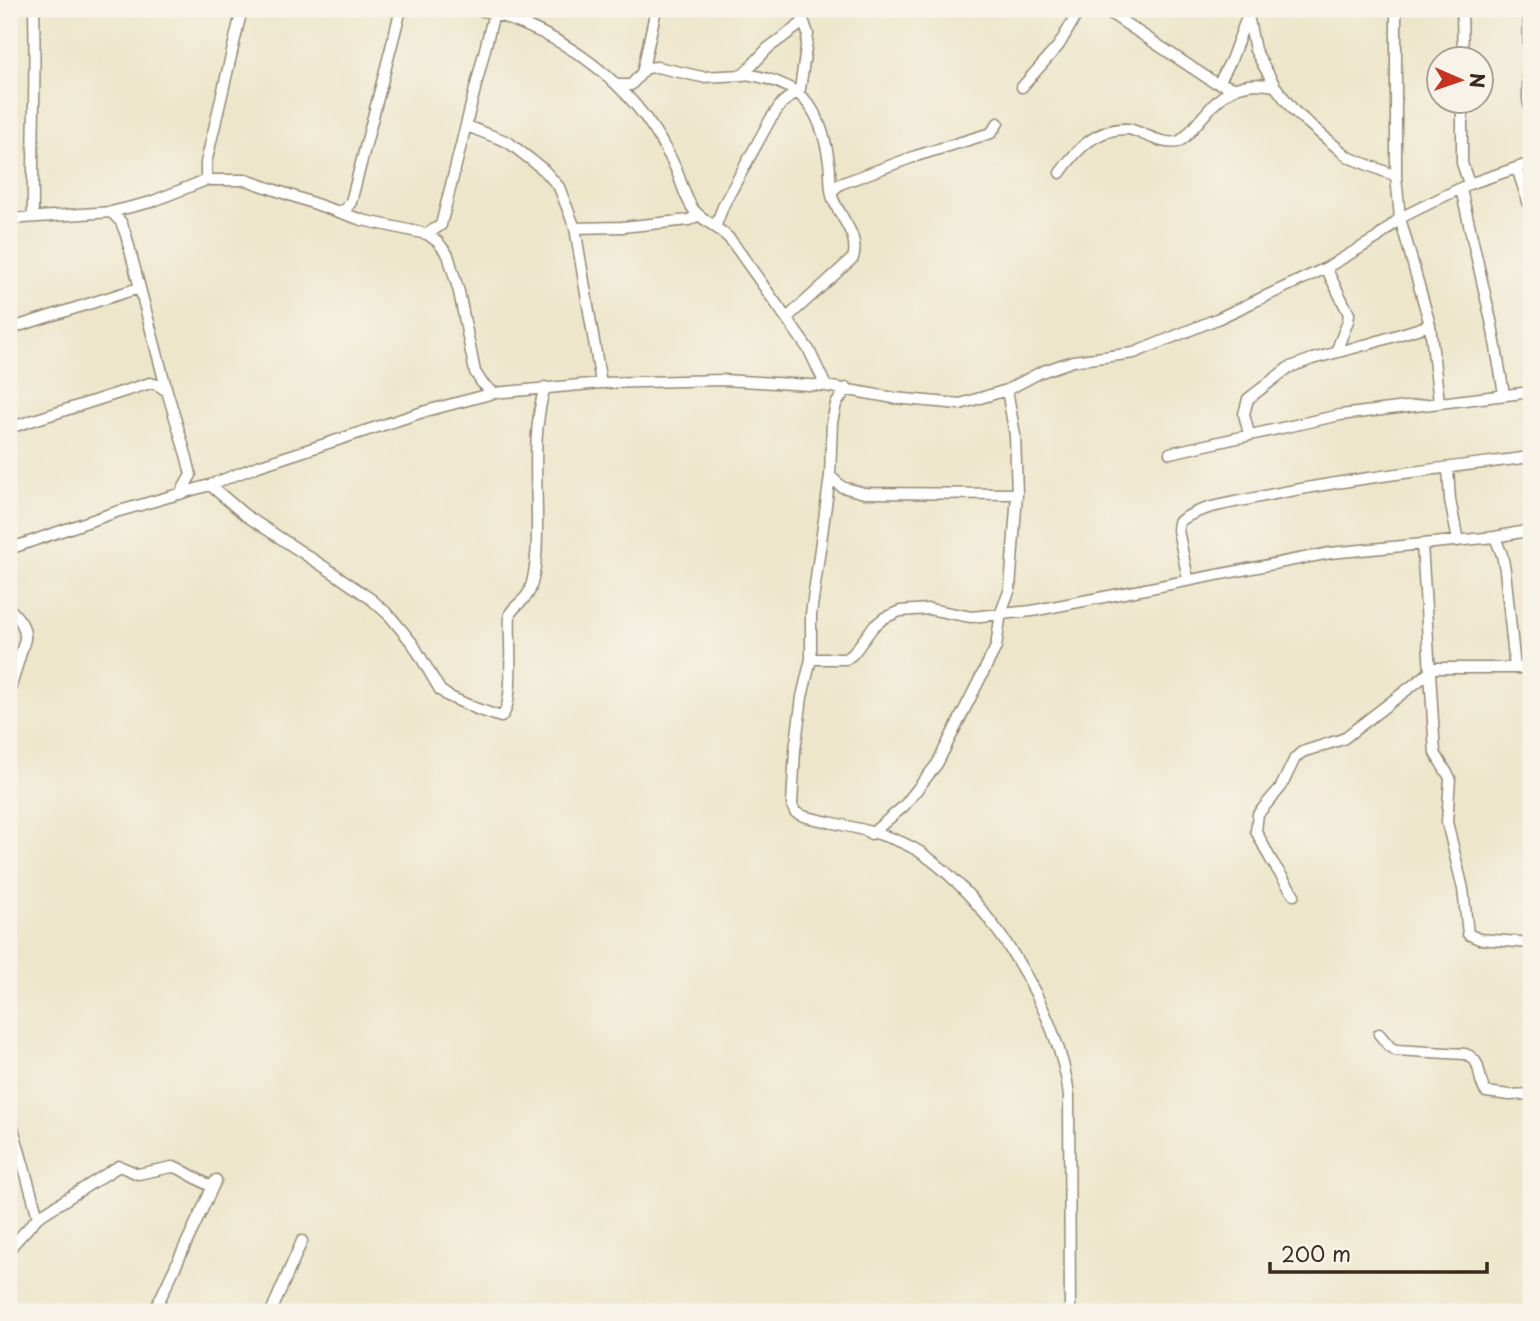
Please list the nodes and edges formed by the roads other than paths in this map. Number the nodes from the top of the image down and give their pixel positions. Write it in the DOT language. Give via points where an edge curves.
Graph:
graph roads {
  1 [pos="34,9"];
  2 [pos="242,9"];
  3 [pos="401,9"];
  4 [pos="475,9"];
  5 [pos="656,9"];
  6 [pos="1080,9"];
  7 [pos="1104,9"];
  8 [pos="1396,9"];
  9 [pos="1462,9"];
  10 [pos="1529,9"];
  11 [pos="1249,12"];
  12 [pos="494,13"];
  13 [pos="802,14"];
  14 [pos="1463,46"];
  15 [pos="643,69"];
  16 [pos="745,74"];
  17 [pos="1219,83"];
  18 [pos="618,85"];
  19 [pos="1022,86"];
  20 [pos="1275,86"];
  21 [pos="1234,88"];
  22 [pos="797,92"];
  23 [pos="1531,114"];
  24 [pos="1462,116"];
  25 [pos="998,122"];
  26 [pos="467,126"];
  27 [pos="1531,163"];
  28 [pos="1517,168"];
  29 [pos="1060,173"];
  30 [pos="1396,176"];
  31 [pos="206,180"];
  32 [pos="1465,186"];
  33 [pos="832,191"];
  34 [pos="127,209"];
  35 [pos="1531,211"];
  36 [pos="111,212"];
  37 [pos="338,212"];
  38 [pos="699,215"];
  39 [pos="33,217"];
  40 [pos="1400,218"];
  41 [pos="9,219"];
  42 [pos="121,222"];
  43 [pos="716,225"];
  44 [pos="575,228"];
  45 [pos="427,234"];
  46 [pos="1326,268"];
  47 [pos="139,288"];
  48 [pos="788,317"];
  49 [pos="1430,325"];
  50 [pos="9,329"];
  51 [pos="1336,352"];
  52 [pos="601,383"];
  53 [pos="826,386"];
  54 [pos="545,387"];
  55 [pos="846,388"];
  56 [pos="1007,390"];
  57 [pos="167,391"];
  58 [pos="1531,392"];
  59 [pos="494,393"];
  60 [pos="1504,394"];
  61 [pos="1439,402"];
  62 [pos="9,428"];
  63 [pos="1249,434"];
  64 [pos="1170,453"];
  65 [pos="1531,457"];
  66 [pos="1448,468"];
  67 [pos="191,475"];
  68 [pos="830,476"];
  69 [pos="207,486"];
  70 [pos="180,494"];
  71 [pos="1017,494"];
  72 [pos="1531,530"];
  73 [pos="1495,537"];
  74 [pos="1458,541"];
  75 [pos="1422,544"];
  76 [pos="9,549"];
  77 [pos="1188,579"];
  78 [pos="9,608"];
  79 [pos="1001,612"];
  80 [pos="811,659"];
  81 [pos="1515,668"];
  82 [pos="1531,668"];
  83 [pos="1430,670"];
  84 [pos="9,693"];
  85 [pos="872,834"];
  86 [pos="1294,895"];
  87 [pos="1531,943"];
  88 [pos="1379,1034"];
  89 [pos="1531,1094"];
  90 [pos="9,1114"];
  91 [pos="38,1217"];
  92 [pos="302,1241"];
  93 [pos="9,1249"];
  94 [pos="154,1312"];
  95 [pos="271,1312"];
  96 [pos="1070,1312"];
  1 -- 39 [label="street"];
  2 -- 31 [label="street" via="206,163"];
  3 -- 37 [label="street" via="351,202"];
  4 -- 12 [label="street"];
  5 -- 15 [label="street"];
  6 -- 19 [label="street" via="1059,45"];
  7 -- 17 [label="street"];
  8 -- 30 [label="street"];
  9 -- 14 [label="street"];
  10 -- 23 [label="street"];
  11 -- 17 [label="street"];
  11 -- 20 [label="street" via="1255,50"];
  12 -- 18 [label="street" via="569,47"];
  12 -- 26 [label="street"];
  13 -- 16 [label="street" via="801,24 768,48"];
  13 -- 22 [label="street" via="808,34"];
  15 -- 16 [label="street" via="657,67 702,77"];
  15 -- 18 [label="street" via="631,85"];
  16 -- 22 [label="street" via="765,77"];
  17 -- 21 [label="street"];
  18 -- 38 [label="street" via="659,138"];
  20 -- 21 [label="street" via="1251,83"];
  20 -- 30 [label="street" via="1294,111 1348,157"];
  21 -- 29 [label="street" via="1182,140 1167,142 1129,129 1101,134 1080,147"];
  22 -- 33 [label="street" via="819,118"];
  22 -- 43 [label="street" via="770,120"];
  24 -- 32 [label="street"];
  25 -- 33 [label="street" via="991,133 916,156"];
  26 -- 44 [label="street" via="508,142 544,170 559,187"];
  26 -- 45 [label="street" via="442,225"];
  27 -- 28 [label="street"];
  28 -- 32 [label="street"];
  28 -- 35 [label="street"];
  30 -- 40 [label="street"];
  31 -- 34 [label="street"];
  31 -- 37 [label="street" via="246,180"];
  32 -- 40 [label="street"];
  32 -- 60 [label="street"];
  33 -- 48 [label="street" via="852,235 854,255"];
  34 -- 36 [label="street"];
  34 -- 42 [label="street"];
  36 -- 39 [label="street"];
  36 -- 42 [label="street"];
  37 -- 45 [label="street"];
  38 -- 43 [label="street"];
  38 -- 44 [label="street" via="689,220"];
  39 -- 41 [label="street"];
  40 -- 46 [label="street" via="1377,238"];
  40 -- 49 [label="street"];
  42 -- 47 [label="street"];
  43 -- 48 [label="street"];
  44 -- 52 [label="street"];
  45 -- 59 [label="street" via="448,255 475,372"];
  46 -- 51 [label="street" via="1349,314"];
  46 -- 56 [label="street" via="1134,353 1073,361"];
  47 -- 50 [label="street"];
  47 -- 57 [label="street"];
  48 -- 53 [label="street"];
  49 -- 51 [label="street"];
  49 -- 61 [label="street"];
  51 -- 63 [label="street" via="1288,369 1254,392 1244,406"];
  52 -- 53 [label="street" via="723,380"];
  52 -- 54 [label="street"];
  53 -- 55 [label="street"];
  54 -- 59 [label="street"];
  54 -- 69 [label="street" via="538,421 536,562 525,601 510,614 507,707 501,717 440,690 413,644 371,599"];
  55 -- 56 [label="street" via="960,404"];
  55 -- 68 [label="street" via="834,411"];
  56 -- 71 [label="street" via="1015,435"];
  57 -- 62 [label="street" via="150,383"];
  57 -- 67 [label="street"];
  58 -- 60 [label="street"];
  59 -- 69 [label="street" via="426,411"];
  60 -- 61 [label="street"];
  61 -- 63 [label="street" via="1340,415"];
  63 -- 64 [label="street"];
  65 -- 66 [label="street"];
  66 -- 74 [label="street"];
  66 -- 77 [label="street" via="1286,491 1185,517 1178,530"];
  67 -- 69 [label="street"];
  67 -- 70 [label="street"];
  68 -- 71 [label="street" via="842,488 863,493"];
  68 -- 80 [label="street" via="811,614"];
  69 -- 70 [label="street"];
  70 -- 76 [label="street"];
  71 -- 79 [label="street" via="1010,589"];
  72 -- 73 [label="street"];
  73 -- 74 [label="street"];
  73 -- 81 [label="street" via="1503,555"];
  74 -- 75 [label="street"];
  75 -- 77 [label="street" via="1330,553"];
  75 -- 83 [label="street"];
  77 -- 79 [label="street" via="1084,602"];
  78 -- 84 [label="street" via="25,631"];
  79 -- 80 [label="street" via="971,617 929,609 900,611 873,627 846,659"];
  79 -- 85 [label="street" via="993,657 937,764 904,806"];
  80 -- 85 [label="street" via="795,750 792,805 803,816"];
  81 -- 82 [label="street"];
  81 -- 83 [label="street"];
  83 -- 86 [label="street" via="1343,739 1302,752 1258,814 1256,831"];
  83 -- 87 [label="street" via="1435,753 1450,778 1447,822 1464,889 1468,934"];
  85 -- 96 [label="street" via="919,851 966,891 992,922 1044,1012 1067,1073 1069,1096"];
  88 -- 89 [label="street" via="1395,1050 1472,1057 1486,1092"];
  90 -- 91 [label="street"];
  91 -- 93 [label="street"];
  91 -- 94 [label="street" via="119,1167 138,1174 178,1168 214,1184"];
  92 -- 95 [label="street"];
}
